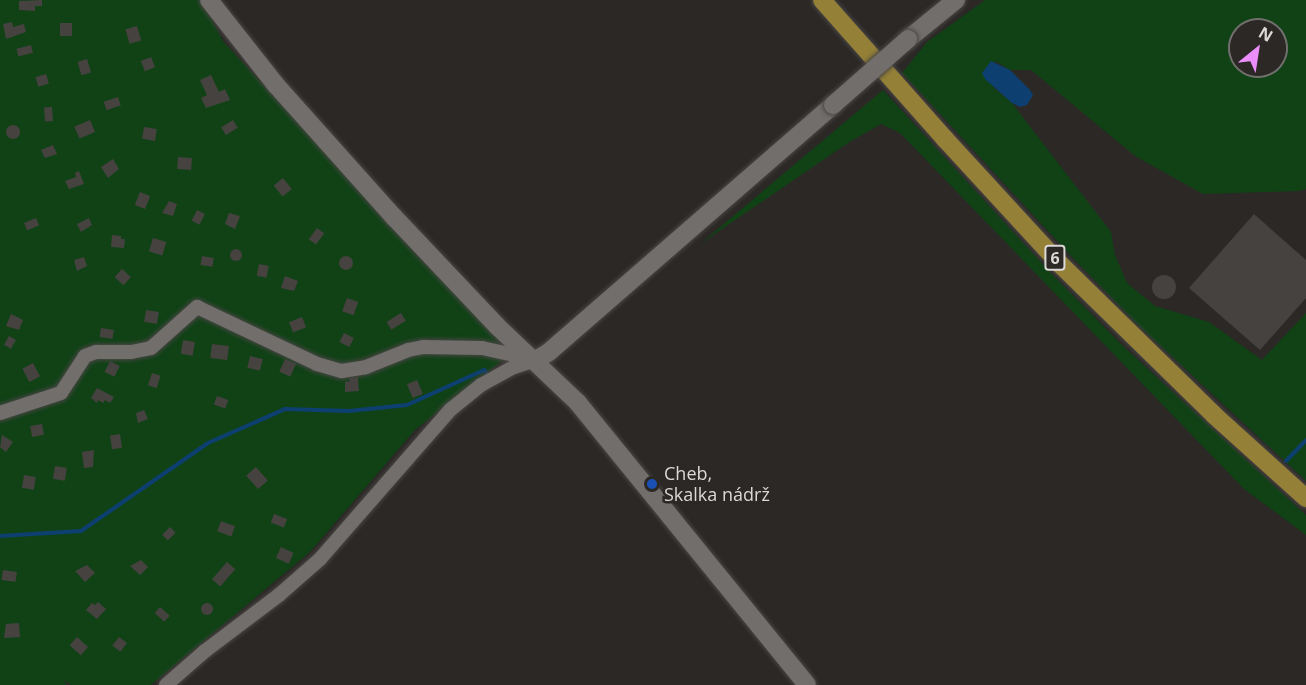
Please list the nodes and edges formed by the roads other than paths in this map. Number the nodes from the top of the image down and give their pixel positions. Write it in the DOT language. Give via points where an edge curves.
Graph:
graph roads {
  1 [pos="209,0"];
  2 [pos="822,0"];
  3 [pos="956,0"];
  4 [pos="536,360"];
  5 [pos="0,413"];
  6 [pos="1306,498"];
  7 [pos="166,685"];
  8 [pos="807,685"];
  1 -- 4 [label="street" via="276,84 394,217 497,326"];
  2 -- 6 [label="main road, 6" via="1061,265 1214,415"];
  3 -- 4 [label="street, bridge"];
  4 -- 5 [label="street" via="482,348 423,347 342,371 317,364 197,307 151,348 85,356 62,393"];
  4 -- 7 [label="street" via="481,385 450,410 320,559"];
  4 -- 8 [label="street" via="578,403"];
}
